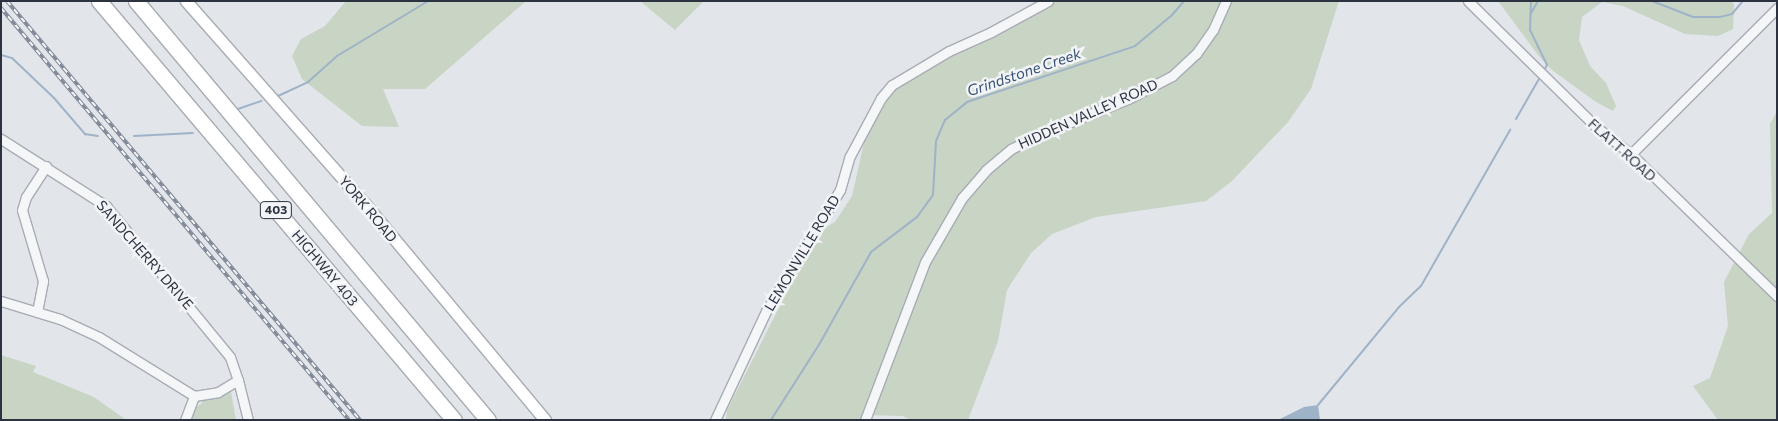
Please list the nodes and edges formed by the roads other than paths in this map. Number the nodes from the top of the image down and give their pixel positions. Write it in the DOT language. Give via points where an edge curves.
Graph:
graph roads {
  1 [pos="98,1"];
  2 [pos="136,1"];
  3 [pos="186,1"];
  4 [pos="1048,1"];
  5 [pos="1226,1"];
  6 [pos="1468,1"];
  7 [pos="1777,8"];
  8 [pos="1,138"];
  9 [pos="1631,154"];
  10 [pos="46,166"];
  11 [pos="1777,296"];
  12 [pos="1,301"];
  13 [pos="37,312"];
  14 [pos="238,380"];
  15 [pos="194,396"];
  16 [pos="245,418"];
  17 [pos="185,420"];
  18 [pos="454,420"];
  19 [pos="488,420"];
  20 [pos="545,420"];
  21 [pos="716,420"];
  22 [pos="865,420"];
  1 -- 18 [label="highway, HIGHWAY 403 / 403"];
  2 -- 19 [label="highway, HIGHWAY 403 / 403"];
  3 -- 20 [label="street, YORK ROAD" via="366,206"];
  4 -- 21 [label="street, LEMONVILLE ROAD" via="949,50 892,85 881,98 850,156 840,190 766,311"];
  5 -- 22 [label="street, HIDDEN VALLEY ROAD" via="1213,30 1196,54 1172,76 1041,134 1011,150 986,170 962,198 925,262"];
  6 -- 9 [label="street, FLATT ROAD" via="1595,126"];
  7 -- 9 [label="street"];
  8 -- 10 [label="street, SANDCHERRY DRIVE"];
  9 -- 11 [label="street, FLATT ROAD"];
  10 -- 13 [label="street" via="26,197 22,210 43,281"];
  10 -- 14 [label="street, SANDCHERRY DRIVE" via="106,206 216,338 230,357"];
  12 -- 13 [label="street"];
  13 -- 15 [label="street" via="99,337"];
  14 -- 15 [label="street" via="218,392"];
  14 -- 16 [label="street, SANDCHERRY DRIVE"];
  15 -- 17 [label="street"];
}
